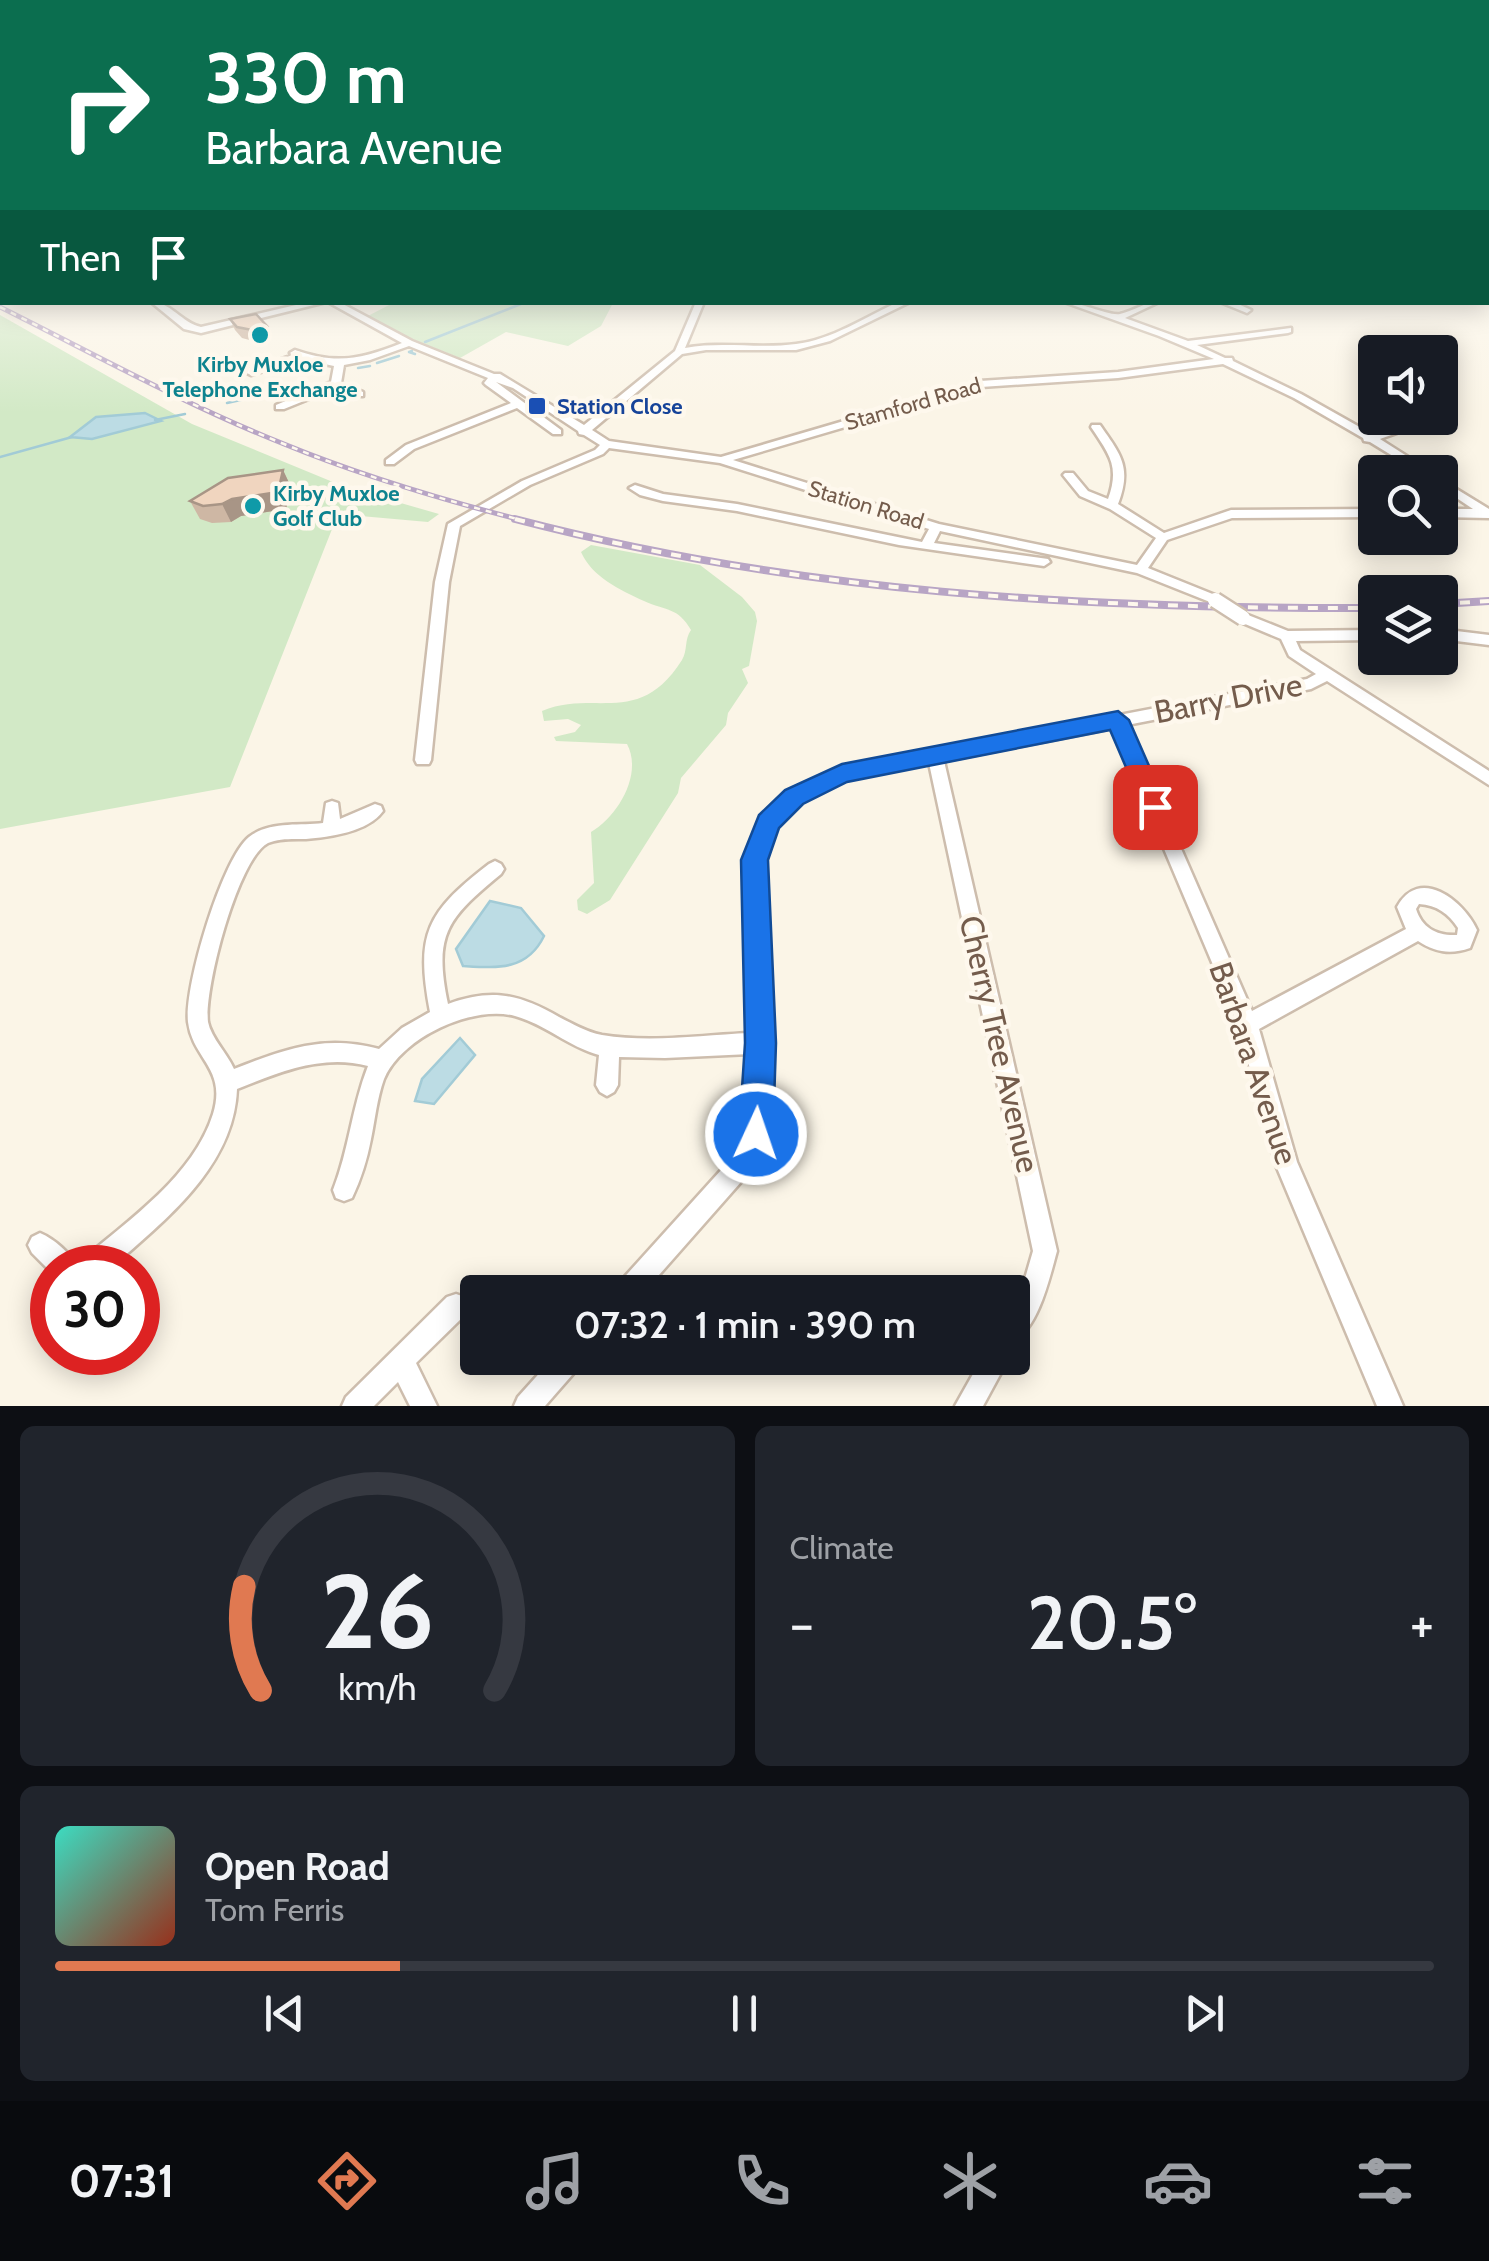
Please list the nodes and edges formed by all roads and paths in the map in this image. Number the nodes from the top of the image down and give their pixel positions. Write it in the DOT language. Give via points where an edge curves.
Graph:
graph roads {
  1 [pos="159,305"];
  2 [pos="309,305"];
  3 [pos="338,305"];
  4 [pos="699,305"];
  5 [pos="900,305"];
  6 [pos="1078,305"];
  7 [pos="1148,305"];
  8 [pos="1233,305"];
  9 [pos="1247,310"];
  10 [pos="1119,317"];
  11 [pos="1288,330"];
  12 [pos="408,343"];
  13 [pos="1188,344"];
  14 [pos="679,352"];
  15 [pos="1229,360"];
  16 [pos="339,364"];
  17 [pos="238,366"];
  18 [pos="496,376"];
  19 [pos="336,384"];
  20 [pos="359,394"];
  21 [pos="518,404"];
  22 [pos="280,407"];
  23 [pos="1096,427"];
  24 [pos="557,432"];
  25 [pos="583,432"];
  26 [pos="1381,435"];
  27 [pos="1368,439"];
  28 [pos="606,444"];
  29 [pos="1396,455"];
  30 [pos="721,460"];
  31 [pos="390,462"];
  32 [pos="1069,475"];
  33 [pos="634,488"];
  34 [pos="1458,494"];
  35 [pos="1112,505"];
  36 [pos="1358,513"];
  37 [pos="1458,513"];
  38 [pos="1487,513"];
  39 [pos="936,527"];
  40 [pos="1163,537"];
  41 [pos="926,546"];
  42 [pos="1044,562"];
  43 [pos="1140,570"];
  44 [pos="1288,636"];
  45 [pos="1358,636"];
  46 [pos="1458,636"];
  47 [pos="1489,640"];
  48 [pos="1326,675"];
  49 [pos="1118,720"];
  50 [pos="935,755"];
  51 [pos="423,760"];
  52 [pos="1489,778"];
  53 [pos="332,808"];
  54 [pos="375,811"];
  55 [pos="332,828"];
  56 [pos="495,869"];
  57 [pos="1419,931"];
  58 [pos="441,1017"];
  59 [pos="1248,1024"];
  60 [pos="760,1043"];
  61 [pos="610,1046"];
  62 [pos="383,1060"];
  63 [pos="227,1082"];
  64 [pos="607,1085"];
  65 [pos="344,1190"];
  66 [pos="118,1245"];
  67 [pos="643,1275"];
  68 [pos="1030,1299"];
  69 [pos="456,1306"];
  70 [pos="401,1361"];
  71 [pos="555,1375"];
  72 [pos="986,1375"];
  73 [pos="356,1406"];
  74 [pos="424,1406"];
  75 [pos="527,1406"];
  76 [pos="968,1406"];
  77 [pos="1390,1406"];
  1 -- 2 [label="street" via="201,330"];
  3 -- 12 [label="street, Station Road"];
  4 -- 14 [label="street"];
  5 -- 14 [label="street" via="796,347"];
  6 -- 10 [label="street"];
  7 -- 10 [label="street"];
  8 -- 9 [label="street"];
  10 -- 13 [label="street"];
  11 -- 13 [label="street"];
  12 -- 16 [label="street"];
  12 -- 18 [label="street, Station Road"];
  13 -- 15 [label="street"];
  14 -- 25 [label="street"];
  15 -- 27 [label="street"];
  15 -- 30 [label="street, Stamford Road" via="980,384"];
  16 -- 17 [label="street" via="298,355 250,372"];
  16 -- 19 [label="street"];
  18 -- 21 [label="street" via="489,383"];
  18 -- 25 [label="street, Station Road"];
  19 -- 20 [label="street"];
  19 -- 22 [label="street"];
  21 -- 24 [label="street"];
  21 -- 31 [label="street" via="410,447"];
  23 -- 35 [label="street" via="1124,477"];
  25 -- 28 [label="street, Station Road"];
  26 -- 27 [label="street"];
  27 -- 29 [label="street"];
  28 -- 30 [label="street, Station Road"];
  28 -- 51 [label="street" via="454,524"];
  30 -- 39 [label="street, Station Road"];
  32 -- 35 [label="street" via="1078,492"];
  33 -- 41 [label="street" via="658,501 710,503"];
  34 -- 38 [label="street"];
  35 -- 40 [label="street"];
  36 -- 40 [label="street" via="1231,514"];
  37 -- 38 [label="street"];
  39 -- 41 [label="street"];
  39 -- 43 [label="street, Station Road"];
  40 -- 43 [label="street"];
  41 -- 42 [label="street"];
  43 -- 44 [label="street, Station Road, bridge"];
  44 -- 45 [label="street"];
  44 -- 48 [label="street" via="1294,653"];
  46 -- 47 [label="street"];
  48 -- 49 [label="street, Barry Drive" via="1311,684"];
  48 -- 52 [label="street"];
  49 -- 50 [label="street, Barry Drive"];
  49 -- 59 [label="street, Barbara Avenue"];
  50 -- 60 [label="street, Barry Drive" via="842,774 794,797 768,822 754,860"];
  50 -- 68 [label="street, Cherry Tree Avenue" via="1045,1251"];
  53 -- 55 [label="street"];
  54 -- 55 [label="street"];
  55 -- 63 [label="street" via="262,836 234,880 198,1003 201,1034"];
  56 -- 58 [label="street" via="456,898 430,950"];
  57 -- 59 [label="street"];
  58 -- 61 [label="street" via="492,1002 518,1006 577,1040"];
  58 -- 62 [label="street"];
  59 -- 77 [label="street, Barbara Avenue" via="1286,1163"];
  60 -- 61 [label="street"];
  60 -- 67 [label="street, Barry Drive" via="756,1134 740,1166"];
  61 -- 64 [label="street"];
  62 -- 63 [label="street" via="324,1050"];
  62 -- 65 [label="street" via="356,1170"];
  63 -- 66 [label="street" via="218,1126 198,1168"];
  69 -- 70 [label="street"];
  70 -- 73 [label="street"];
  70 -- 74 [label="street"];
  71 -- 75 [label="street"];
  72 -- 76 [label="street"];
}
